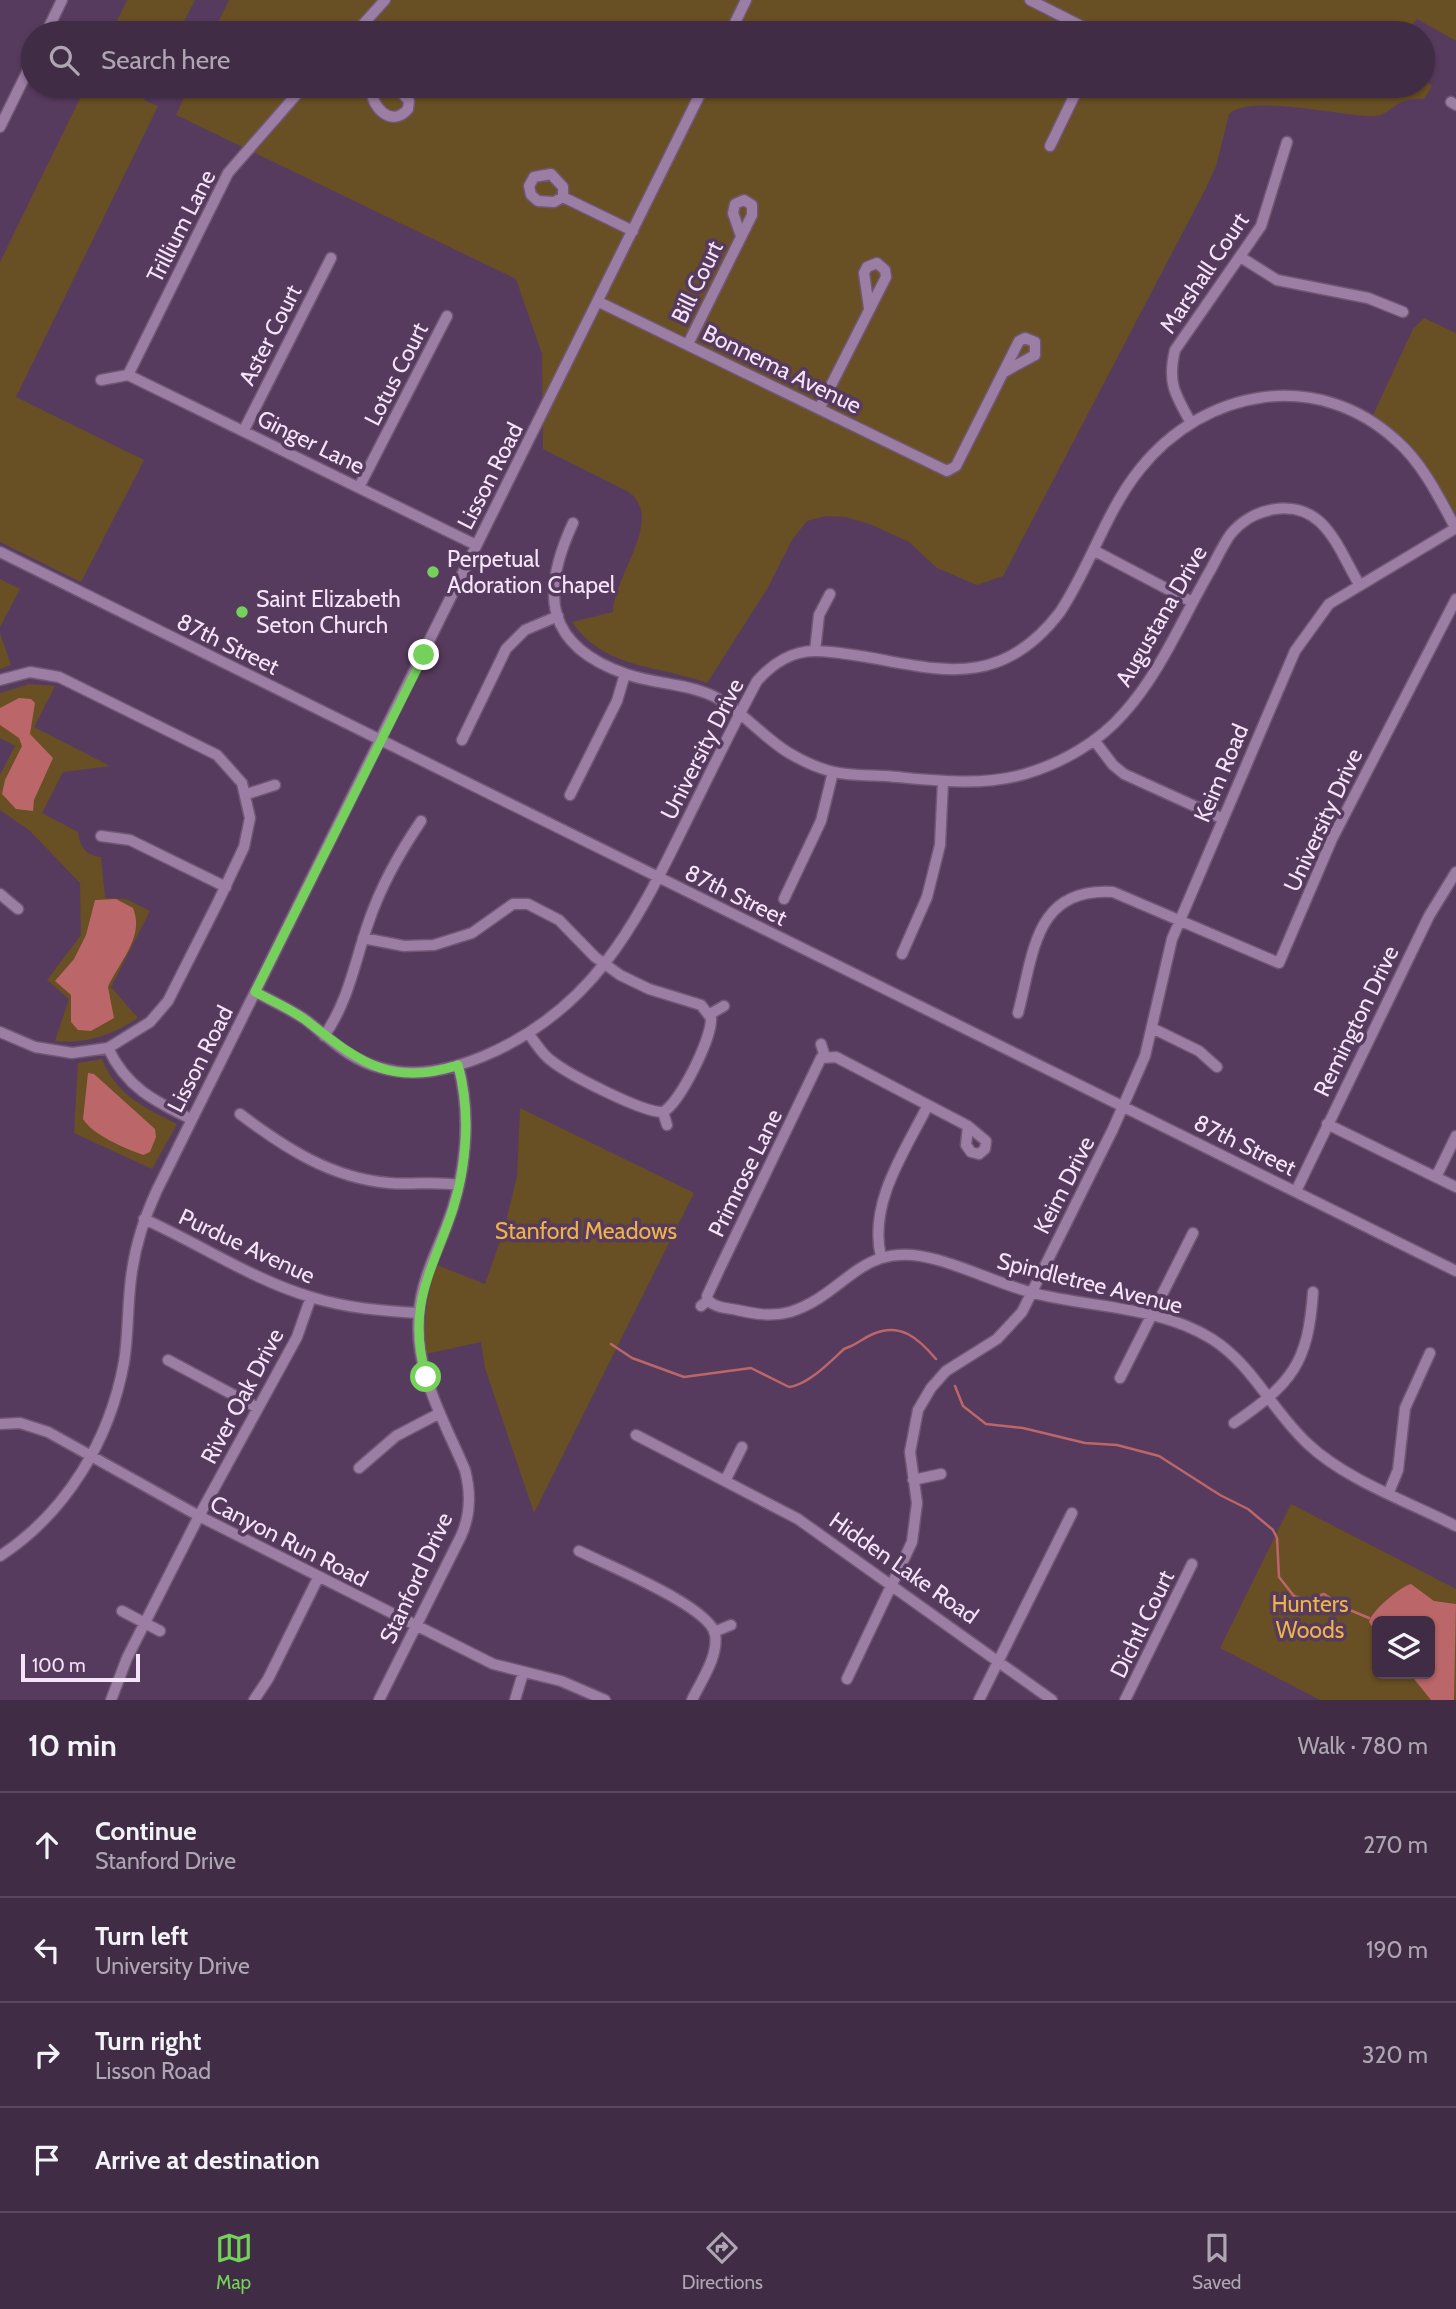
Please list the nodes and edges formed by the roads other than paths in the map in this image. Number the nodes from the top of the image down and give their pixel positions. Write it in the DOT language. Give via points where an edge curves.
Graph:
graph roads {
  1 [pos="62,0"];
  2 [pos="385,0"];
  3 [pos="746,0"];
  4 [pos="1030,0"];
  5 [pos="52,21"];
  6 [pos="366,21"];
  7 [pos="736,21"];
  8 [pos="1071,21"];
  9 [pos="21,84"];
  10 [pos="294,98"];
  11 [pos="374,98"];
  12 [pos="406,98"];
  13 [pos="698,98"];
  14 [pos="1073,98"];
  15 [pos="0,127"];
  16 [pos="1287,142"];
  17 [pos="1050,146"];
  18 [pos="563,197"];
  19 [pos="633,231"];
  20 [pos="741,236"];
  21 [pos="331,258"];
  22 [pos="1241,258"];
  23 [pos="599,302"];
  24 [pos="869,308"];
  25 [pos="1403,312"];
  26 [pos="447,316"];
  27 [pos="688,344"];
  28 [pos="1004,372"];
  29 [pos="128,375"];
  30 [pos="101,380"];
  31 [pos="819,409"];
  32 [pos="1191,422"];
  33 [pos="244,430"];
  34 [pos="359,487"];
  35 [pos="573,523"];
  36 [pos="1456,528"];
  37 [pos="476,545"];
  38 [pos="1095,551"];
  39 [pos="0,552"];
  40 [pos="1359,584"];
  41 [pos="830,594"];
  42 [pos="1456,599"];
  43 [pos="1192,602"];
  44 [pos="558,616"];
  45 [pos="815,651"];
  46 [pos="625,674"];
  47 [pos="0,680"];
  48 [pos="741,712"];
  49 [pos="462,740"];
  50 [pos="1094,740"];
  51 [pos="380,742"];
  52 [pos="833,772"];
  53 [pos="943,781"];
  54 [pos="275,785"];
  55 [pos="247,794"];
  56 [pos="570,795"];
  57 [pos="1223,819"];
  58 [pos="421,821"];
  59 [pos="101,836"];
  60 [pos="1456,872"];
  61 [pos="659,879"];
  62 [pos="226,887"];
  63 [pos="0,894"];
  64 [pos="785,899"];
  65 [pos="18,909"];
  66 [pos="1180,919"];
  67 [pos="363,938"];
  68 [pos="902,954"];
  69 [pos="606,965"];
  70 [pos="255,992"];
  71 [pos="724,1006"];
  72 [pos="1018,1013"];
  73 [pos="710,1014"];
  74 [pos="1152,1028"];
  75 [pos="0,1032"];
  76 [pos="528,1033"];
  77 [pos="324,1036"];
  78 [pos="821,1044"];
  79 [pos="108,1048"];
  80 [pos="825,1056"];
  81 [pos="458,1065"];
  82 [pos="1217,1067"];
  83 [pos="928,1105"];
  84 [pos="1124,1107"];
  85 [pos="663,1112"];
  86 [pos="240,1114"];
  87 [pos="191,1119"];
  88 [pos="1327,1124"];
  89 [pos="667,1125"];
  90 [pos="968,1126"];
  91 [pos="1456,1136"];
  92 [pos="1436,1177"];
  93 [pos="459,1185"];
  94 [pos="1456,1187"];
  95 [pos="1296,1191"];
  96 [pos="144,1219"];
  97 [pos="1193,1233"];
  98 [pos="881,1257"];
  99 [pos="1456,1271"];
  100 [pos="1313,1292"];
  101 [pos="1031,1293"];
  102 [pos="311,1297"];
  103 [pos="705,1303"];
  104 [pos="419,1313"];
  105 [pos="1152,1315"];
  106 [pos="1430,1353"];
  107 [pos="168,1360"];
  108 [pos="1120,1378"];
  109 [pos="1270,1398"];
  110 [pos="258,1408"];
  111 [pos="440,1413"];
  112 [pos="1234,1423"];
  113 [pos="0,1424"];
  114 [pos="636,1435"];
  115 [pos="742,1447"];
  116 [pos="91,1456"];
  117 [pos="359,1468"];
  118 [pos="941,1474"];
  119 [pos="726,1479"];
  120 [pos="913,1480"];
  121 [pos="1389,1492"];
  122 [pos="1072,1513"];
  123 [pos="198,1516"];
  124 [pos="1456,1526"];
  125 [pos="579,1551"];
  126 [pos="0,1556"];
  127 [pos="1192,1564"];
  128 [pos="318,1578"];
  129 [pos="893,1584"];
  130 [pos="121,1611"];
  131 [pos="145,1623"];
  132 [pos="731,1625"];
  133 [pos="415,1627"];
  134 [pos="160,1631"];
  135 [pos="714,1632"];
  136 [pos="999,1660"];
  137 [pos="523,1673"];
  138 [pos="846,1679"];
  139 [pos="111,1700"];
  140 [pos="254,1700"];
  141 [pos="379,1700"];
  142 [pos="515,1700"];
  143 [pos="605,1700"];
  144 [pos="692,1700"];
  145 [pos="979,1700"];
  146 [pos="1052,1700"];
  147 [pos="1125,1700"];
  1 -- 5 [label="street"];
  2 -- 6 [label="street"];
  3 -- 7 [label="street"];
  4 -- 8 [label="street"];
  9 -- 15 [label="street"];
  10 -- 29 [label="street, Trillium Lane" via="228,173"];
  11 -- 12 [label="street" via="376,107 396,118 408,109"];
  13 -- 19 [label="street, Lisson Road"];
  14 -- 17 [label="street"];
  16 -- 22 [label="street, Marshall Court" via="1271,202"];
  18 -- 19 [label="street"];
  19 -- 23 [label="street, Lisson Road"];
  20 -- 27 [label="street, Bill Court"];
  21 -- 33 [label="street, Aster Court"];
  22 -- 25 [label="street" via="1277,280 1368,298"];
  22 -- 32 [label="street, Marshall Court" via="1175,350 1170,372 1173,388"];
  23 -- 27 [label="street, Bonnema Avenue"];
  23 -- 37 [label="street, Lisson Road"];
  24 -- 31 [label="street"];
  26 -- 34 [label="street, Lotus Court"];
  27 -- 31 [label="street, Bonnema Avenue"];
  28 -- 31 [label="street, Bonnema Avenue" via="956,466 947,471"];
  29 -- 30 [label="street"];
  29 -- 33 [label="street, Ginger Lane"];
  32 -- 36 [label="street, University Drive" via="1235,402 1262,396 1313,398 1349,409 1399,442"];
  32 -- 38 [label="street, University Drive" via="1139,471"];
  33 -- 34 [label="street, Ginger Lane"];
  34 -- 37 [label="street, Ginger Lane"];
  35 -- 44 [label="street" via="554,572"];
  36 -- 40 [label="street, Keim Road"];
  37 -- 51 [label="street, Lisson Road"];
  38 -- 43 [label="street"];
  38 -- 45 [label="street, University Drive" via="1050,625 1016,651 983,666 930,670"];
  39 -- 51 [label="street, 87th Street"];
  40 -- 43 [label="street, Augustana Drive" via="1319,522 1300,511 1269,510 1252,516 1231,534"];
  40 -- 57 [label="street, Keim Road" via="1329,604 1295,651"];
  41 -- 45 [label="street" via="819,615"];
  42 -- 66 [label="street, University Drive" via="1332,839 1279,962"];
  43 -- 50 [label="street, Augustana Drive" via="1141,692"];
  44 -- 46 [label="street, Augustana Drive" via="585,656"];
  44 -- 49 [label="street" via="525,630 506,649"];
  45 -- 48 [label="street, University Drive" via="789,656 769,668"];
  46 -- 48 [label="street, Augustana Drive" via="696,688"];
  46 -- 56 [label="street" via="617,701"];
  47 -- 55 [label="street" via="30,673 71,681 218,755"];
  48 -- 52 [label="street, Augustana Drive" via="786,751"];
  48 -- 61 [label="street, University Drive"];
  50 -- 53 [label="street, Augustana Drive" via="1027,773 980,781"];
  50 -- 57 [label="street" via="1124,774"];
  51 -- 61 [label="street, 87th Street"];
  51 -- 70 [label="street, Lisson Road"];
  52 -- 53 [label="street, Augustana Drive"];
  52 -- 64 [label="street" via="821,821"];
  53 -- 68 [label="street" via="940,845 927,897"];
  54 -- 55 [label="street"];
  55 -- 62 [label="street" via="248,834"];
  57 -- 66 [label="street, Keim Road"];
  58 -- 67 [label="street" via="389,874"];
  59 -- 62 [label="street" via="130,839"];
  60 -- 88 [label="street, Remington Drive" via="1429,916"];
  61 -- 69 [label="street, University Drive"];
  61 -- 84 [label="street, 87th Street"];
  62 -- 79 [label="street" via="162,1009 137,1032"];
  63 -- 65 [label="street"];
  66 -- 72 [label="street" via="1113,892 1070,896 1055,907 1044,925"];
  66 -- 74 [label="street, Keim Road" via="1166,958"];
  67 -- 69 [label="street" via="404,946 452,941 482,928 513,904 523,903 550,914"];
  67 -- 77 [label="street" via="346,996"];
  69 -- 73 [label="street" via="649,989 701,1005"];
  69 -- 76 [label="street, University Drive" via="566,1006"];
  70 -- 77 [label="street, University Drive"];
  70 -- 87 [label="street, Lisson Road"];
  71 -- 73 [label="street"];
  73 -- 85 [label="street" via="708,1037 674,1104"];
  74 -- 82 [label="street" via="1199,1051"];
  74 -- 84 [label="street, Keim Road"];
  75 -- 79 [label="street" via="45,1050 72,1053"];
  76 -- 81 [label="street, University Drive"];
  76 -- 85 [label="street" via="541,1052 560,1067 648,1111"];
  77 -- 81 [label="street, University Drive" via="357,1059 391,1071 422,1073"];
  78 -- 80 [label="street"];
  79 -- 87 [label="street" via="139,1091"];
  80 -- 83 [label="street" via="836,1057"];
  80 -- 103 [label="street, Primrose Lane" via="817,1063"];
  81 -- 93 [label="street, Stanford Drive" via="465,1112"];
  83 -- 90 [label="street"];
  83 -- 98 [label="street" via="884,1198 877,1227"];
  84 -- 95 [label="street, 87th Street"];
  84 -- 101 [label="street, Keim Drive"];
  85 -- 89 [label="street"];
  86 -- 93 [label="street" via="299,1155 337,1172 390,1183"];
  87 -- 96 [label="street, Lisson Road"];
  88 -- 92 [label="street"];
  88 -- 95 [label="street, Remington Drive"];
  91 -- 92 [label="street"];
  92 -- 94 [label="street"];
  93 -- 104 [label="street, Stanford Drive" via="427,1274"];
  95 -- 99 [label="street, 87th Street"];
  96 -- 102 [label="street, Purdue Avenue" via="263,1279"];
  96 -- 116 [label="street, Lisson Road" via="132,1273 119,1386"];
  97 -- 105 [label="street"];
  98 -- 101 [label="street, Spindletree Avenue" via="921,1256"];
  98 -- 103 [label="street, Spindletree Avenue" via="788,1312 754,1314"];
  100 -- 109 [label="street" via="1306,1342 1293,1372"];
  101 -- 105 [label="street, Spindletree Avenue"];
  101 -- 120 [label="street, Keim Drive" via="1011,1326 957,1362 923,1401 911,1432"];
  102 -- 104 [label="street, Purdue Avenue"];
  102 -- 110 [label="street, River Oak Drive" via="297,1337"];
  104 -- 111 [label="street, Stanford Drive" via="423,1365"];
  105 -- 108 [label="street"];
  105 -- 109 [label="street, Spindletree Avenue" via="1212,1339 1242,1363"];
  106 -- 121 [label="street" via="1405,1408 1398,1470"];
  107 -- 110 [label="street"];
  109 -- 112 [label="street"];
  109 -- 121 [label="street, Spindletree Avenue" via="1291,1427 1322,1456"];
  110 -- 123 [label="street, River Oak Drive"];
  111 -- 117 [label="street" via="396,1436"];
  111 -- 133 [label="street, Stanford Drive" via="465,1470 469,1511"];
  113 -- 116 [label="street, Canyon Run Road" via="32,1425"];
  114 -- 119 [label="street, Hidden Lake Road"];
  115 -- 119 [label="street"];
  116 -- 123 [label="street, Canyon Run Road"];
  116 -- 126 [label="street, Lisson Road" via="48,1516"];
  118 -- 120 [label="street"];
  119 -- 129 [label="street, Hidden Lake Road" via="798,1519"];
  120 -- 129 [label="street, Keim Drive" via="917,1503 912,1542"];
  121 -- 124 [label="street, Spindletree Avenue"];
  122 -- 136 [label="street"];
  123 -- 128 [label="street, Canyon Run Road"];
  123 -- 131 [label="street, River Oak Drive"];
  125 -- 135 [label="street" via="689,1605 705,1617"];
  127 -- 147 [label="street, Dichtl Court"];
  128 -- 133 [label="street, Canyon Run Road"];
  128 -- 140 [label="street"];
  129 -- 136 [label="street, Hidden Lake Road"];
  129 -- 138 [label="street, Keim Drive"];
  130 -- 131 [label="street"];
  131 -- 134 [label="street"];
  131 -- 139 [label="street, River Oak Drive"];
  132 -- 135 [label="street"];
  133 -- 137 [label="street, Canyon Run Road"];
  133 -- 141 [label="street, Stanford Drive"];
  135 -- 144 [label="street" via="714,1653"];
  136 -- 145 [label="street"];
  136 -- 146 [label="street, Hidden Lake Road"];
  137 -- 142 [label="street"];
  137 -- 143 [label="street, Canyon Run Road" via="561,1681"];
}
